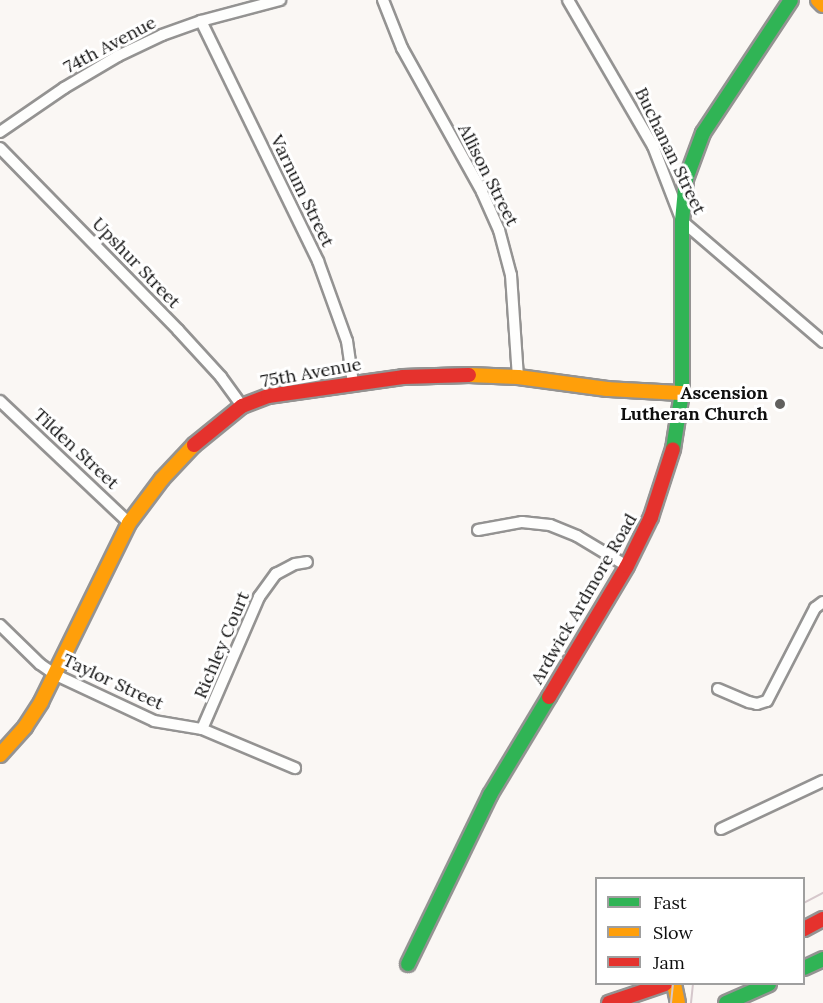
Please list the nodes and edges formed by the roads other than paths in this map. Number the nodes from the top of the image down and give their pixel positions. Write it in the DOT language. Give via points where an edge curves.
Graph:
graph roads {
  1 [pos="280,0"];
  2 [pos="383,0"];
  3 [pos="568,0"];
  4 [pos="791,0"];
  5 [pos="818,0"];
  6 [pos="823,5"];
  7 [pos="201,21"];
  8 [pos="0,132"];
  9 [pos="0,148"];
  10 [pos="682,221"];
  11 [pos="823,342"];
  12 [pos="518,377"];
  13 [pos="353,383"];
  14 [pos="682,393"];
  15 [pos="0,401"];
  16 [pos="242,405"];
  17 [pos="129,523"];
  18 [pos="478,530"];
  19 [pos="307,562"];
  20 [pos="627,567"];
  21 [pos="823,602"];
  22 [pos="0,625"];
  23 [pos="56,675"];
  24 [pos="718,688"];
  25 [pos="202,729"];
  26 [pos="0,755"];
  27 [pos="295,768"];
  28 [pos="823,782"];
  29 [pos="721,829"];
  30 [pos="823,919"];
  31 [pos="805,928"];
  32 [pos="823,959"];
  33 [pos="408,964"];
  34 [pos="805,968"];
  35 [pos="662,985"];
  36 [pos="674,985"];
  37 [pos="767,985"];
  38 [pos="609,1003"];
  39 [pos="678,1003"];
  40 [pos="726,1003"];
  1 -- 7 [label="street, 74th Avenue"];
  2 -- 12 [label="street, Allison Street" via="402,48 499,230 511,276"];
  3 -- 10 [label="street, Buchanan Street" via="653,146"];
  4 -- 10 [label="street, Ardwick Ardmore Road" via="703,133 686,179"];
  5 -- 6 [label="street"];
  7 -- 8 [label="street, 74th Avenue" via="118,56"];
  7 -- 13 [label="street, Varnum Street" via="318,261 347,341"];
  9 -- 16 [label="street, Upshur Street" via="178,330"];
  10 -- 11 [label="street, Buchanan Street"];
  10 -- 14 [label="street, Ardwick Ardmore Road"];
  12 -- 13 [label="street, 75th Avenue" via="454,374"];
  12 -- 14 [label="street, 75th Avenue" via="608,389"];
  13 -- 16 [label="street, 75th Avenue" via="268,396"];
  14 -- 20 [label="street, Ardwick Ardmore Road" via="677,434 665,478 641,542"];
  15 -- 17 [label="street, Tilden Street"];
  16 -- 17 [label="street, 75th Avenue" via="198,440 162,478"];
  17 -- 23 [label="street, 75th Avenue"];
  18 -- 20 [label="street" via="522,522 550,525 577,536"];
  19 -- 25 [label="street, Richley Court" via="276,574 259,597"];
  20 -- 33 [label="street, Ardwick Ardmore Road" via="490,795"];
  21 -- 24 [label="street" via="815,608 766,701 749,702"];
  22 -- 23 [label="street, Taylor Street"];
  23 -- 25 [label="street, Taylor Street" via="154,721"];
  23 -- 26 [label="street, 75th Avenue" via="25,727"];
  25 -- 27 [label="street, Taylor Street"];
  28 -- 29 [label="street"];
  30 -- 31 [label="street"];
  32 -- 34 [label="street"];
  35 -- 38 [label="street"];
  36 -- 39 [label="street"];
  37 -- 40 [label="street"];
}
